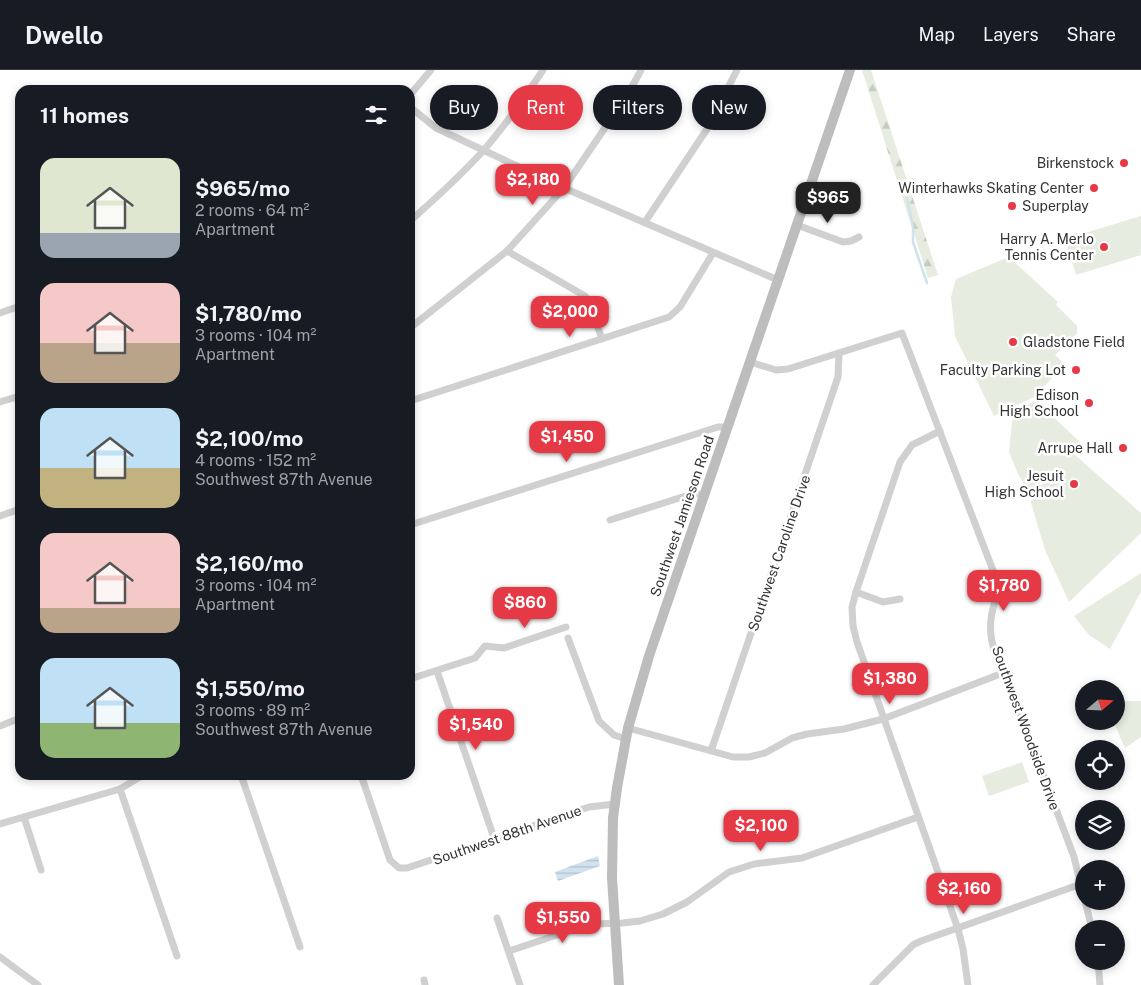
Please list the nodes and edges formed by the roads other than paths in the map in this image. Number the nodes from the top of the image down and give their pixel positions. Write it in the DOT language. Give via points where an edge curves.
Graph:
graph roads {
  1 [pos="431,70"];
  2 [pos="543,70"];
  3 [pos="641,70"];
  4 [pos="737,70"];
  5 [pos="850,70"];
  6 [pos="415,89"];
  7 [pos="415,111"];
  8 [pos="484,150"];
  9 [pos="564,188"];
  10 [pos="415,217"];
  11 [pos="645,222"];
  12 [pos="797,225"];
  13 [pos="859,238"];
  14 [pos="507,251"];
  15 [pos="713,252"];
  16 [pos="778,280"];
  17 [pos="15,308"];
  18 [pos="0,313"];
  19 [pos="415,324"];
  20 [pos="602,339"];
  21 [pos="839,353"];
  22 [pos="750,362"];
  23 [pos="15,398"];
  24 [pos="415,399"];
  25 [pos="0,402"];
  26 [pos="727,428"];
  27 [pos="940,431"];
  28 [pos="704,496"];
  29 [pos="15,512"];
  30 [pos="0,516"];
  31 [pos="610,520"];
  32 [pos="415,523"];
  33 [pos="856,592"];
  34 [pos="900,599"];
  35 [pos="566,627"];
  36 [pos="568,638"];
  37 [pos="437,671"];
  38 [pos="1003,674"];
  39 [pos="415,678"];
  40 [pos="883,719"];
  41 [pos="15,720"];
  42 [pos="0,726"];
  43 [pos="628,728"];
  44 [pos="626,739"];
  45 [pos="711,751"];
  46 [pos="135,780"];
  47 [pos="243,780"];
  48 [pos="363,780"];
  49 [pos="120,789"];
  50 [pos="615,804"];
  51 [pos="24,817"];
  52 [pos="918,817"];
  53 [pos="0,824"];
  54 [pos="494,838"];
  55 [pos="1075,864"];
  56 [pos="41,870"];
  57 [pos="1075,886"];
  58 [pos="497,918"];
  59 [pos="616,924"];
  60 [pos="958,929"];
  61 [pos="300,947"];
  62 [pos="509,951"];
  63 [pos="177,956"];
  64 [pos="0,957"];
  65 [pos="1099,970"];
  66 [pos="38,985"];
  67 [pos="520,985"];
  68 [pos="619,985"];
  69 [pos="873,985"];
  70 [pos="968,985"];
  71 [pos="1100,985"];
  1 -- 6 [label="street"];
  2 -- 8 [label="street"];
  3 -- 9 [label="street"];
  4 -- 11 [label="street" via="707,130"];
  5 -- 12 [label="street, Southwest Jamieson Road"];
  7 -- 8 [label="street" via="436,128"];
  8 -- 9 [label="street"];
  8 -- 10 [label="street"];
  9 -- 11 [label="street"];
  9 -- 14 [label="street"];
  11 -- 15 [label="street"];
  12 -- 13 [label="street" via="843,242"];
  12 -- 16 [label="street, Southwest Jamieson Road"];
  14 -- 19 [label="street"];
  14 -- 20 [label="street" via="585,296"];
  15 -- 16 [label="street"];
  15 -- 20 [label="street" via="675,312"];
  16 -- 22 [label="street, Southwest Jamieson Road"];
  17 -- 18 [label="street"];
  20 -- 24 [label="street"];
  21 -- 22 [label="street" via="788,369 776,370"];
  21 -- 27 [label="street, Southwest Woodside Drive" via="902,333"];
  21 -- 45 [label="street, Southwest Caroline Drive" via="838,378"];
  22 -- 26 [label="street, Southwest Jamieson Road"];
  23 -- 25 [label="street"];
  26 -- 28 [label="street, Southwest Jamieson Road"];
  26 -- 32 [label="street" via="718,427"];
  27 -- 33 [label="street" via="912,445 900,462"];
  27 -- 38 [label="street, Southwest Woodside Drive" via="994,573 992,636"];
  28 -- 31 [label="street" via="695,493"];
  28 -- 43 [label="street, Southwest Jamieson Road"];
  29 -- 30 [label="street"];
  33 -- 34 [label="street" via="883,602"];
  33 -- 40 [label="street" via="852,607 853,626"];
  35 -- 37 [label="street" via="504,648 485,646 475,658"];
  36 -- 44 [label="street" via="599,721 614,735"];
  37 -- 39 [label="street"];
  37 -- 54 [label="street"];
  38 -- 40 [label="street"];
  38 -- 55 [label="street, Southwest Woodside Drive"];
  40 -- 45 [label="street" via="792,738 765,753 749,757"];
  40 -- 52 [label="street"];
  41 -- 42 [label="street"];
  43 -- 44 [label="street, Southwest Jamieson Road"];
  43 -- 45 [label="street"];
  44 -- 50 [label="street, Southwest Jamieson Road"];
  46 -- 49 [label="street"];
  47 -- 61 [label="street"];
  48 -- 54 [label="street, Southwest 88th Avenue" via="390,860 400,868"];
  49 -- 51 [label="street"];
  49 -- 63 [label="street"];
  50 -- 54 [label="street, Southwest 88th Avenue" via="589,807"];
  50 -- 59 [label="street, Southwest Jamieson Road" via="611,863"];
  51 -- 53 [label="street"];
  51 -- 56 [label="street"];
  52 -- 59 [label="street" via="802,858 754,864 729,872 687,902 663,914"];
  52 -- 60 [label="street"];
  57 -- 60 [label="street"];
  58 -- 62 [label="street"];
  59 -- 62 [label="street" via="584,926"];
  59 -- 68 [label="street, Southwest Jamieson Road"];
  60 -- 69 [label="street" via="913,945"];
  60 -- 70 [label="street"];
  62 -- 67 [label="street"];
  64 -- 66 [label="street"];
  65 -- 71 [label="street"];
}
